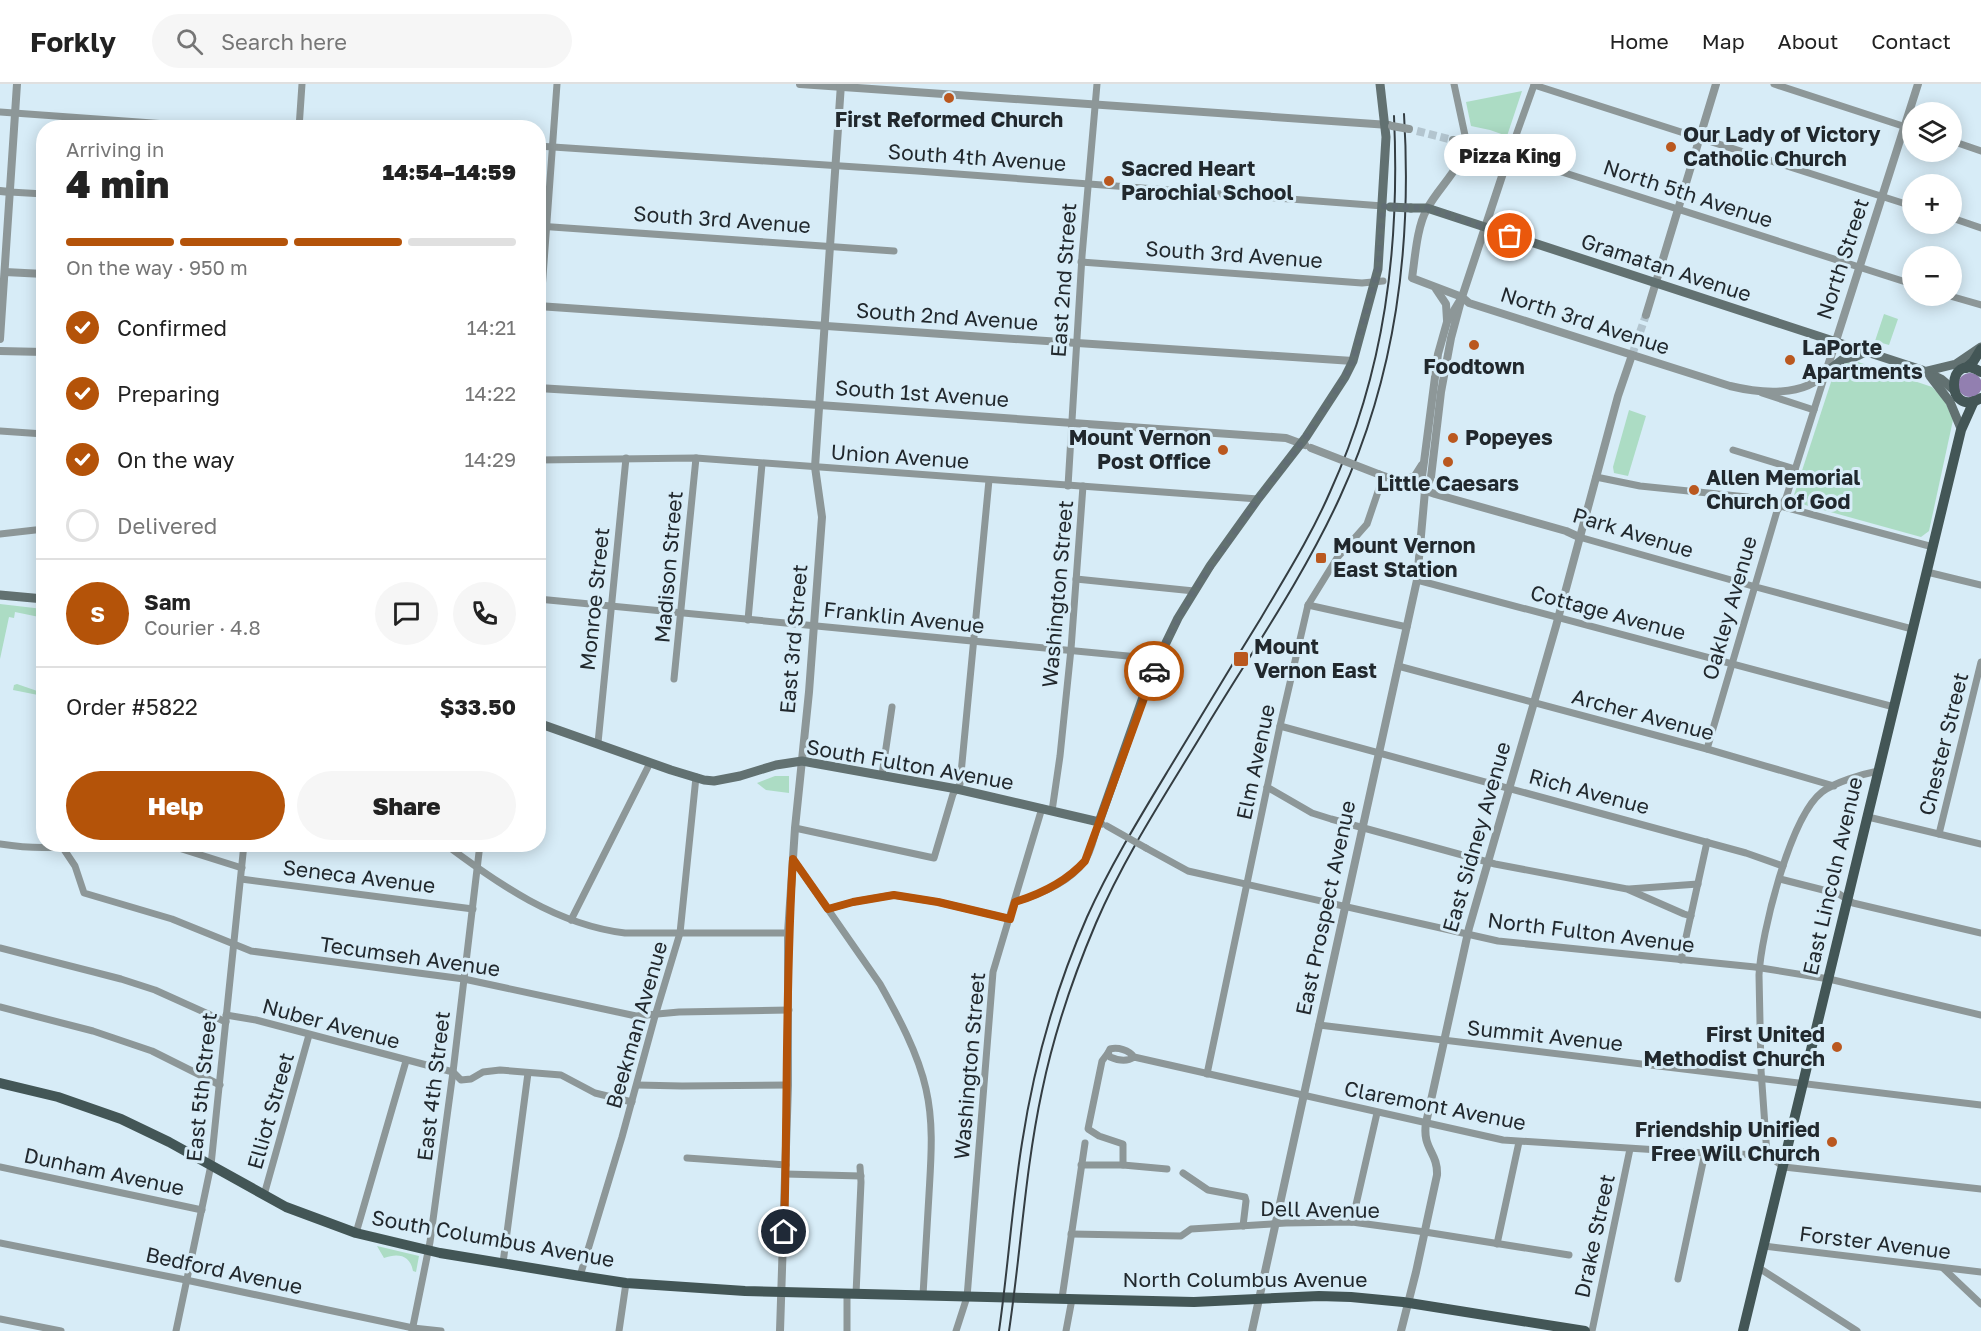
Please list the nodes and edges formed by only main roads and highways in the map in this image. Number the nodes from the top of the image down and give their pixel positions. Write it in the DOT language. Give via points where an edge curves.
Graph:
graph roads {
  1 [pos="1380,84"];
  2 [pos="1390,207"];
  3 [pos="1981,348"];
  4 [pos="1866,352"];
  5 [pos="1964,369"];
  6 [pos="1925,371"];
  7 [pos="1826,372"];
  8 [pos="1981,372"];
  9 [pos="1956,394"];
  10 [pos="1978,399"];
  11 [pos="1960,428"];
  12 [pos="0,595"];
  13 [pos="36,598"];
  14 [pos="546,726"];
  15 [pos="0,1083"];
  16 [pos="1010,1298"];
  17 [pos="1585,1331"];
  18 [pos="1743,1331"];
  1 -- 2 [label="main road" via="1401,128 1386,136"];
  2 -- 4 [label="main road, Gramatan Avenue, bridge" via="1427,208"];
  2 -- 14 [label="main road, South Fulton Avenue" via="1379,281 1353,361 1306,446 1258,499 1194,591 1159,659 1103,824 957,789 801,761 714,781"];
  3 -- 5 [label="main road"];
  3 -- 6 [label="main road" via="1956,364"];
  4 -- 6 [label="main road, Gramatan Avenue"];
  4 -- 7 [label="main road" via="1843,359"];
  5 -- 6 [label="main road, Gramatan Avenue" via="1952,373"];
  5 -- 8 [label="main road"];
  5 -- 9 [label="main road" via="1955,376"];
  6 -- 9 [label="main road, Gramatan Avenue" via="1941,379"];
  6 -- 11 [label="main road" via="1950,402"];
  9 -- 10 [label="main road" via="1966,401"];
  9 -- 11 [label="main road, East Lincoln Avenue" via="1961,410"];
  10 -- 11 [label="main road, East Lincoln Avenue"];
  11 -- 18 [label="main road, East Lincoln Avenue"];
  12 -- 13 [label="main road"];
  15 -- 16 [label="main road, South Columbus Avenue" via="113,1115 302,1214 356,1233 428,1250 626,1283"];
  16 -- 17 [label="main road, North Columbus Avenue" via="1213,1302 1336,1296 1409,1303"];
}
